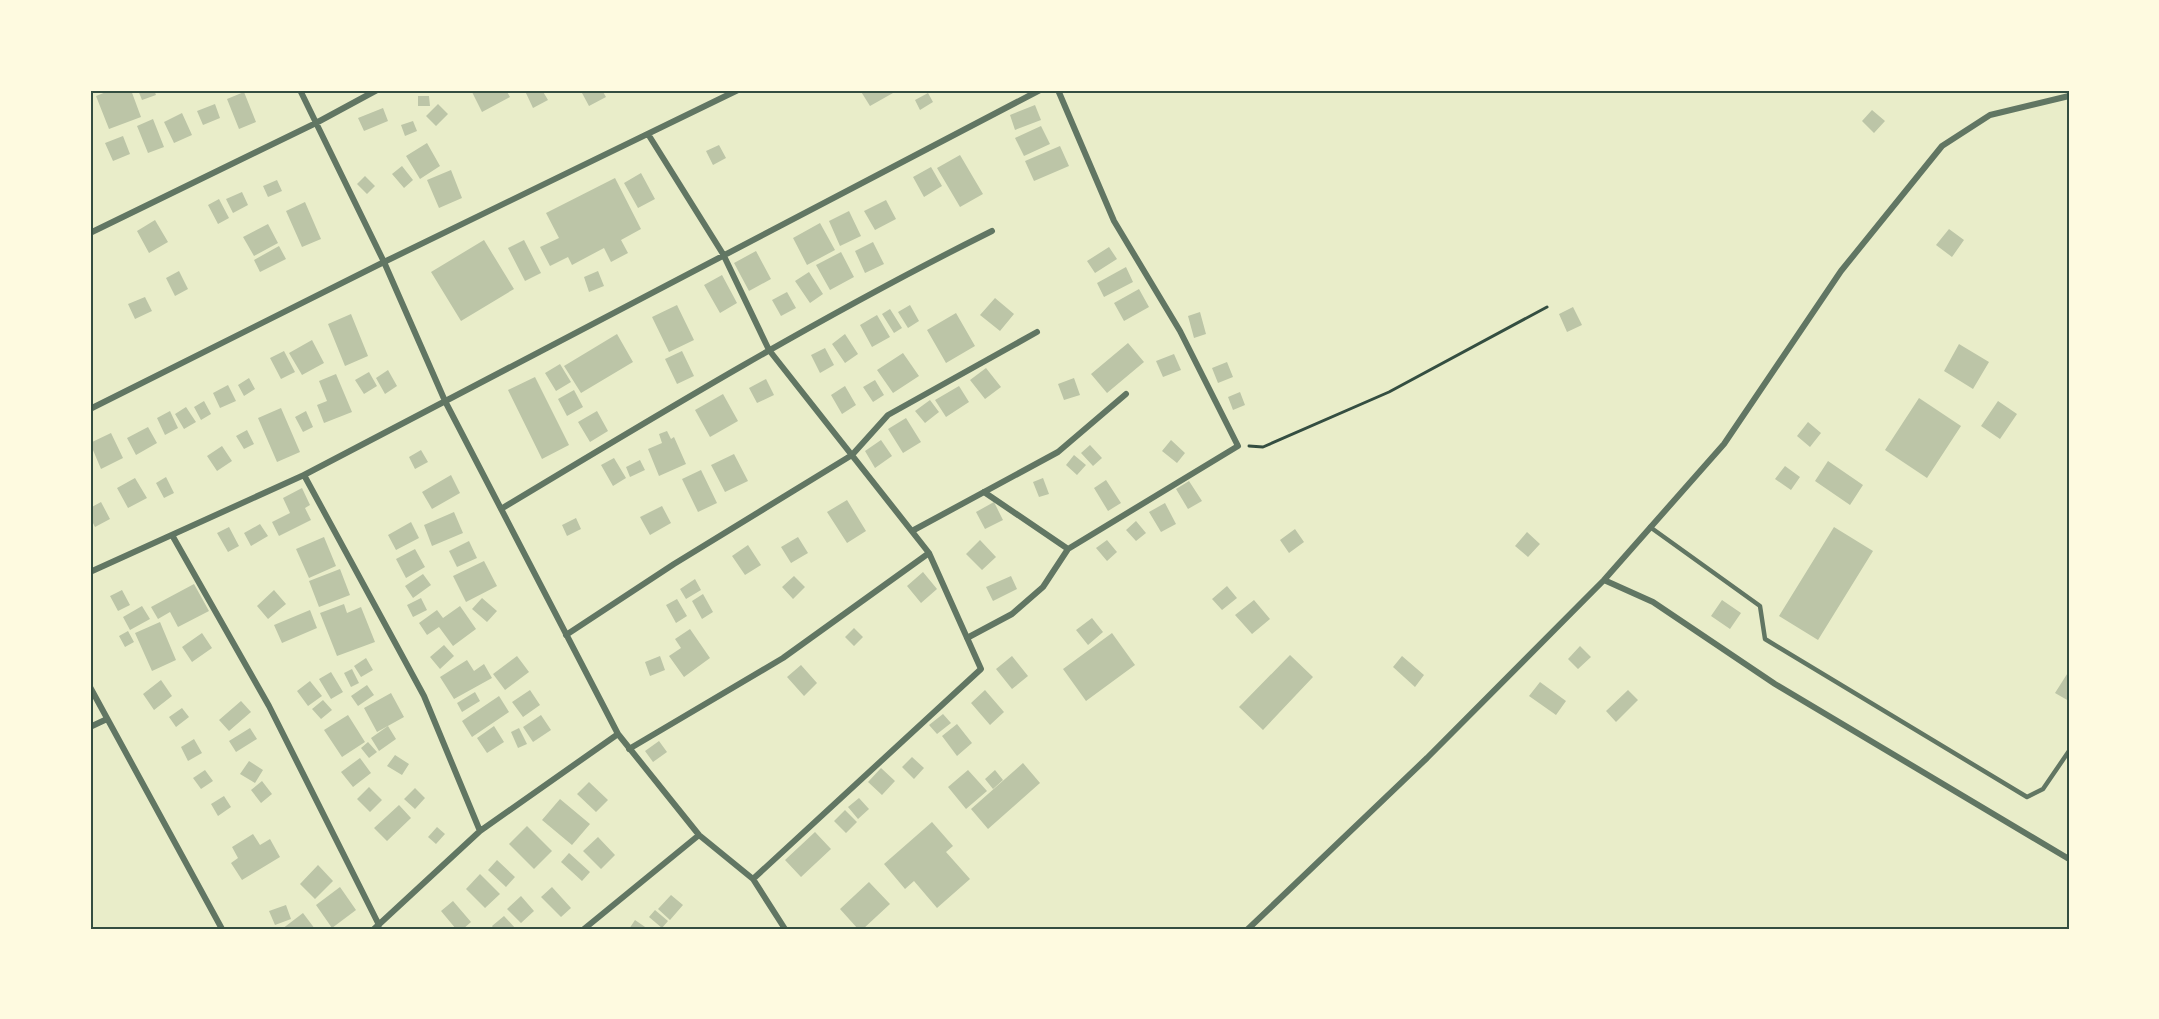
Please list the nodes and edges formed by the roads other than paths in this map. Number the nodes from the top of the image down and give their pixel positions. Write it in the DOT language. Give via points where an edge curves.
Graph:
graph roads {
  1 [pos="300,90"];
  2 [pos="377,90"];
  3 [pos="738,90"];
  4 [pos="1040,90"];
  5 [pos="1058,90"];
  6 [pos="2069,96"];
  7 [pos="316,123"];
  8 [pos="648,134"];
  9 [pos="992,231"];
  10 [pos="90,233"];
  11 [pos="723,254"];
  12 [pos="384,262"];
  13 [pos="1037,332"];
  14 [pos="769,350"];
  15 [pos="1126,394"];
  16 [pos="445,401"];
  17 [pos="90,410"];
  18 [pos="852,455"];
  19 [pos="304,475"];
  20 [pos="984,492"];
  21 [pos="501,509"];
  22 [pos="1650,527"];
  23 [pos="912,531"];
  24 [pos="172,535"];
  25 [pos="1068,549"];
  26 [pos="929,553"];
  27 [pos="90,572"];
  28 [pos="1604,580"];
  29 [pos="567,635"];
  30 [pos="967,638"];
  31 [pos="90,687"];
  32 [pos="107,719"];
  33 [pos="90,727"];
  34 [pos="618,734"];
  35 [pos="629,749"];
  36 [pos="2069,751"];
  37 [pos="480,831"];
  38 [pos="699,835"];
  39 [pos="2069,859"];
  40 [pos="753,879"];
  41 [pos="377,927"];
  42 [pos="222,929"];
  43 [pos="584,929"];
  44 [pos="785,929"];
  45 [pos="1248,929"];
  1 -- 7 [label="street"];
  2 -- 7 [label="street"];
  3 -- 8 [label="street"];
  4 -- 11 [label="street"];
  5 -- 25 [label="street" via="1114,221 1180,332 1238,446"];
  6 -- 22 [label="street" via="1990,115 1942,146 1841,271 1724,444"];
  7 -- 10 [label="street"];
  7 -- 12 [label="street"];
  8 -- 11 [label="street"];
  8 -- 12 [label="street"];
  9 -- 14 [label="street"];
  11 -- 14 [label="street"];
  11 -- 16 [label="street"];
  12 -- 16 [label="street"];
  12 -- 17 [label="street"];
  13 -- 18 [label="street" via="888,415"];
  14 -- 18 [label="street"];
  14 -- 21 [label="street"];
  15 -- 20 [label="street" via="1058,452"];
  16 -- 19 [label="street"];
  16 -- 21 [label="street"];
  18 -- 23 [label="street"];
  18 -- 29 [label="street"];
  19 -- 24 [label="street"];
  19 -- 37 [label="street" via="424,696"];
  20 -- 23 [label="street"];
  20 -- 25 [label="street"];
  21 -- 29 [label="street"];
  22 -- 28 [label="street"];
  22 -- 36 [label="lane" via="1760,606 1765,639 2027,797 2043,789"];
  23 -- 26 [label="street"];
  24 -- 27 [label="street"];
  24 -- 41 [label="street" via="269,706"];
  25 -- 30 [label="street" via="1036,594 1012,614"];
  26 -- 30 [label="street"];
  26 -- 35 [label="street" via="783,658"];
  28 -- 39 [label="street" via="1653,602 1775,684"];
  28 -- 45 [label="street" via="1427,758"];
  29 -- 34 [label="street"];
  30 -- 40 [label="street" via="981,669"];
  31 -- 32 [label="street"];
  32 -- 33 [label="street"];
  32 -- 42 [label="street"];
  34 -- 35 [label="street"];
  34 -- 37 [label="street"];
  35 -- 38 [label="street"];
  37 -- 41 [label="street"];
  38 -- 40 [label="street"];
  38 -- 43 [label="street"];
  40 -- 44 [label="street"];
}
